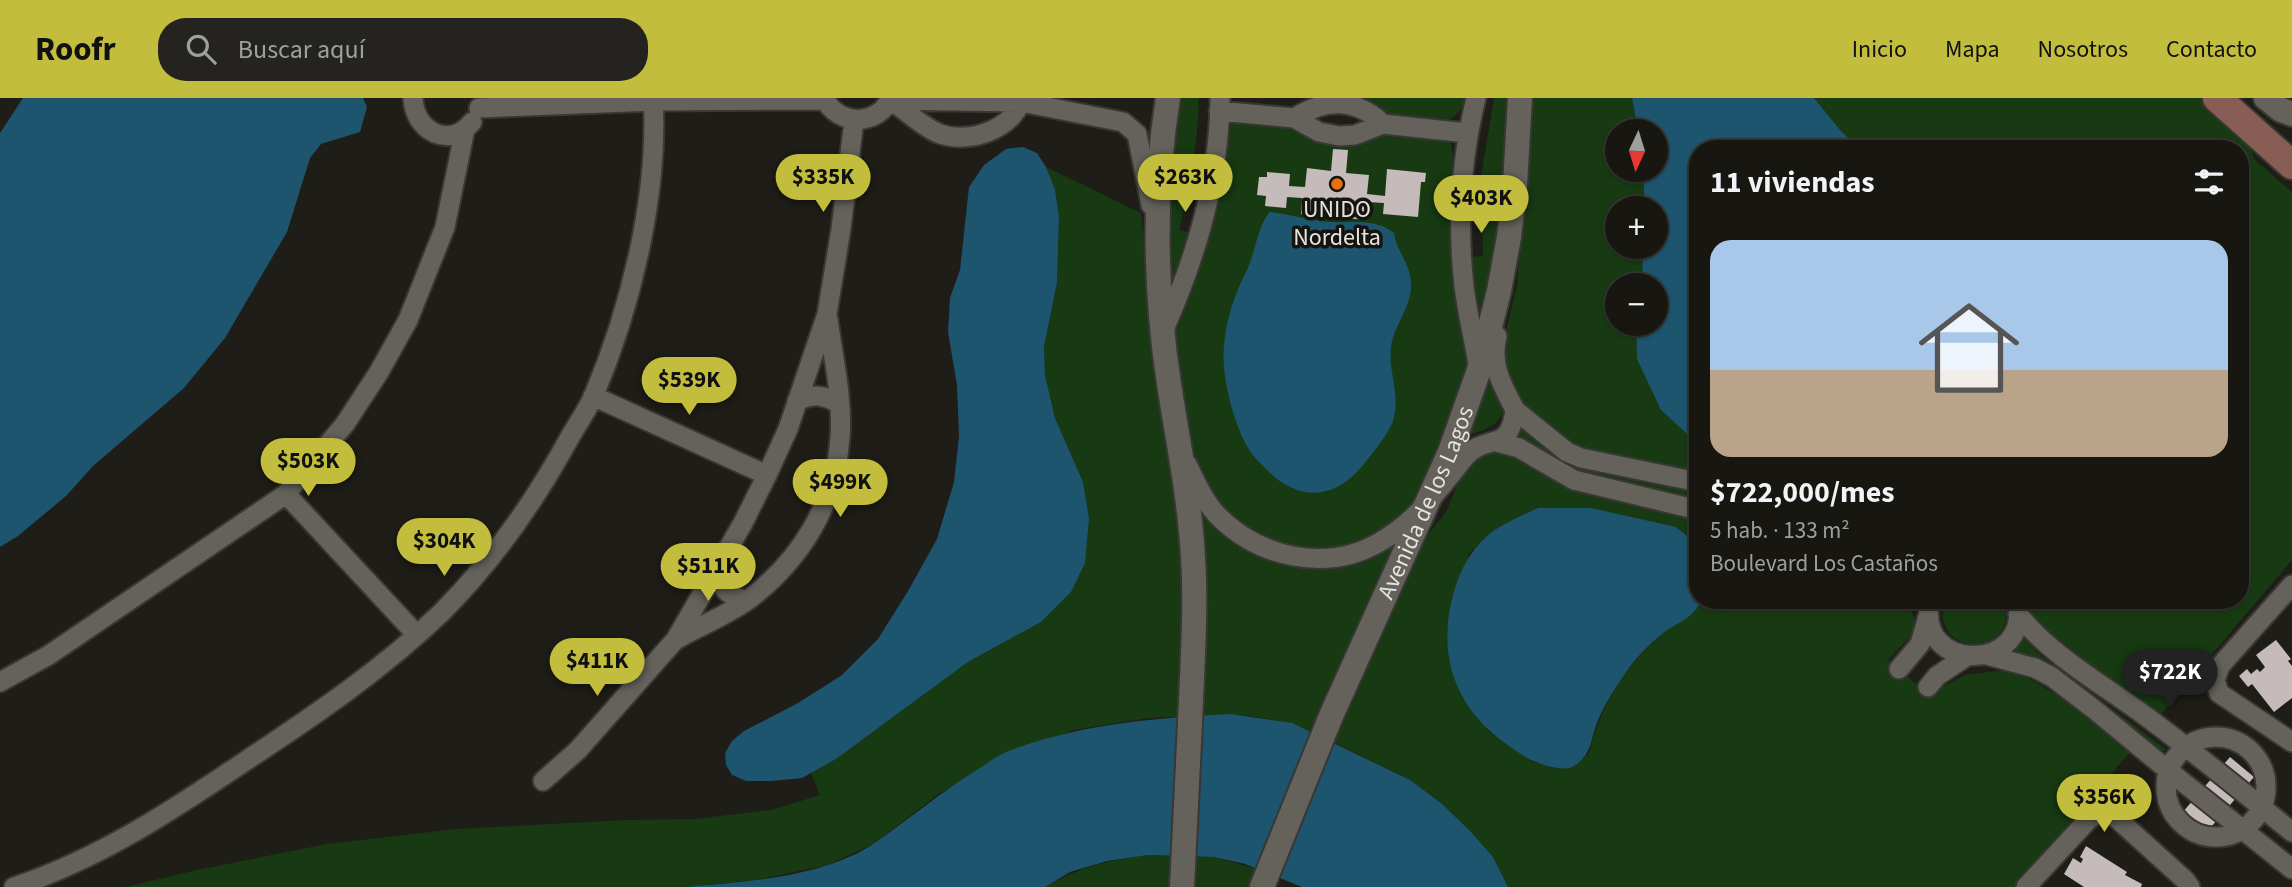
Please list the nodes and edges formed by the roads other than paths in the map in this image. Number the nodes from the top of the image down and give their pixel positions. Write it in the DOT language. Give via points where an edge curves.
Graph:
graph roads {
  1 [pos="413,98"];
  2 [pos="1168,98"];
  3 [pos="1476,98"];
  4 [pos="1520,98"];
  5 [pos="2217,98"];
  6 [pos="2266,98"];
  7 [pos="653,99"];
  8 [pos="824,99"];
  9 [pos="890,99"];
  10 [pos="1021,100"];
  11 [pos="479,103"];
  12 [pos="1220,104"];
  13 [pos="2292,114"];
  14 [pos="1294,118"];
  15 [pos="854,120"];
  16 [pos="1382,124"];
  17 [pos="465,129"];
  18 [pos="436,133"];
  19 [pos="1467,133"];
  20 [pos="2292,165"];
  21 [pos="456,179"];
  22 [pos="1509,237"];
  23 [pos="1159,258"];
  24 [pos="827,314"];
  25 [pos="1163,332"];
  26 [pos="1479,370"];
  27 [pos="593,396"];
  28 [pos="797,401"];
  29 [pos="839,404"];
  30 [pos="1515,410"];
  31 [pos="1497,442"];
  32 [pos="1180,447"];
  33 [pos="767,475"];
  34 [pos="1689,480"];
  35 [pos="285,494"];
  36 [pos="1428,503"];
  37 [pos="1689,508"];
  38 [pos="719,567"];
  39 [pos="2292,584"];
  40 [pos="746,601"];
  41 [pos="1926,609"];
  42 [pos="1927,609"];
  43 [pos="2018,609"];
  44 [pos="2019,609"];
  45 [pos="416,634"];
  46 [pos="676,639"];
  47 [pos="1987,655"];
  48 [pos="1967,656"];
  49 [pos="1899,669"];
  50 [pos="0,682"];
  51 [pos="1928,687"];
  52 [pos="2292,742"];
  53 [pos="2187,746"];
  54 [pos="2169,771"];
  55 [pos="543,781"];
  56 [pos="2262,807"];
  57 [pos="2244,829"];
  58 [pos="2292,832"];
  59 [pos="2292,869"];
  60 [pos="14,887"];
  61 [pos="1182,887"];
  62 [pos="1262,887"];
  63 [pos="2026,887"];
  64 [pos="2190,887"];
  1 -- 18 [label="street" via="417,118"];
  2 -- 23 [label="street"];
  3 -- 19 [label="street"];
  4 -- 22 [label="street, Avenida de los Lagos"];
  5 -- 20 [label="main road"];
  6 -- 13 [label="street"];
  7 -- 8 [label="street"];
  7 -- 11 [label="street"];
  7 -- 27 [label="street" via="652,176 644,229 621,318"];
  8 -- 15 [label="street" via="833,111"];
  9 -- 10 [label="street"];
  9 -- 10 [label="street" via="939,133 960,138 997,128"];
  9 -- 15 [label="street" via="874,116"];
  10 -- 23 [label="street" via="1123,122 1137,134"];
  11 -- 17 [label="street" via="476,118"];
  12 -- 14 [label="street"];
  12 -- 25 [label="street" via="1214,171 1202,229"];
  14 -- 16 [label="street" via="1319,132 1339,136"];
  14 -- 16 [label="street" via="1321,104 1342,102 1358,104"];
  15 -- 24 [label="street"];
  16 -- 19 [label="street"];
  17 -- 18 [label="street" via="451,135"];
  17 -- 21 [label="street"];
  18 -- 21 [label="street"];
  19 -- 26 [label="street" via="1460,227 1464,286"];
  21 -- 35 [label="street" via="445,227 408,320 345,424"];
  22 -- 26 [label="street, Avenida de los Lagos"];
  22 -- 30 [label="street" via="1510,280 1493,361"];
  23 -- 25 [label="street"];
  24 -- 28 [label="street"];
  24 -- 29 [label="street"];
  25 -- 32 [label="street"];
  26 -- 36 [label="street, Avenida de los Lagos"];
  27 -- 33 [label="street"];
  27 -- 45 [label="street" via="507,539 443,611"];
  28 -- 29 [label="street" via="817,395"];
  28 -- 33 [label="street"];
  29 -- 40 [label="street" via="841,435 829,495 788,564"];
  30 -- 31 [label="street" via="1510,431"];
  30 -- 34 [label="street" via="1581,458"];
  31 -- 36 [label="street" via="1473,449"];
  31 -- 37 [label="street" via="1519,448 1574,480"];
  32 -- 36 [label="street" via="1215,513 1238,534 1283,555 1348,555 1378,543"];
  32 -- 61 [label="street" via="1195,611"];
  33 -- 38 [label="street"];
  35 -- 45 [label="street"];
  35 -- 50 [label="street" via="49,656"];
  36 -- 62 [label="street, Avenida de los Lagos" via="1331,716"];
  38 -- 40 [label="street" via="724,591"];
  38 -- 46 [label="street"];
  39 -- 52 [label="street" via="2220,666 2216,688"];
  40 -- 46 [label="street"];
  41 -- 49 [label="street" via="1920,644"];
  42 -- 48 [label="street" via="1940,642"];
  43 -- 47 [label="street" via="2009,639"];
  44 -- 53 [label="street" via="2030,630"];
  45 -- 60 [label="street" via="342,697 186,802 113,846"];
  46 -- 55 [label="street" via="578,750"];
  47 -- 48 [label="street"];
  47 -- 54 [label="street" via="2052,677"];
  48 -- 51 [label="street"];
  53 -- 54 [label="street"];
  53 -- 56 [label="street"];
  53 -- 56 [label="street" via="2218,737 2248,748 2265,775"];
  54 -- 57 [label="street"];
  54 -- 57 [label="street" via="2168,802 2186,827 2214,837"];
  56 -- 57 [label="street"];
  56 -- 58 [label="street"];
  57 -- 59 [label="street"];
  63 -- 64 [label="street" via="2088,820 2105,813 2113,815"];
}
